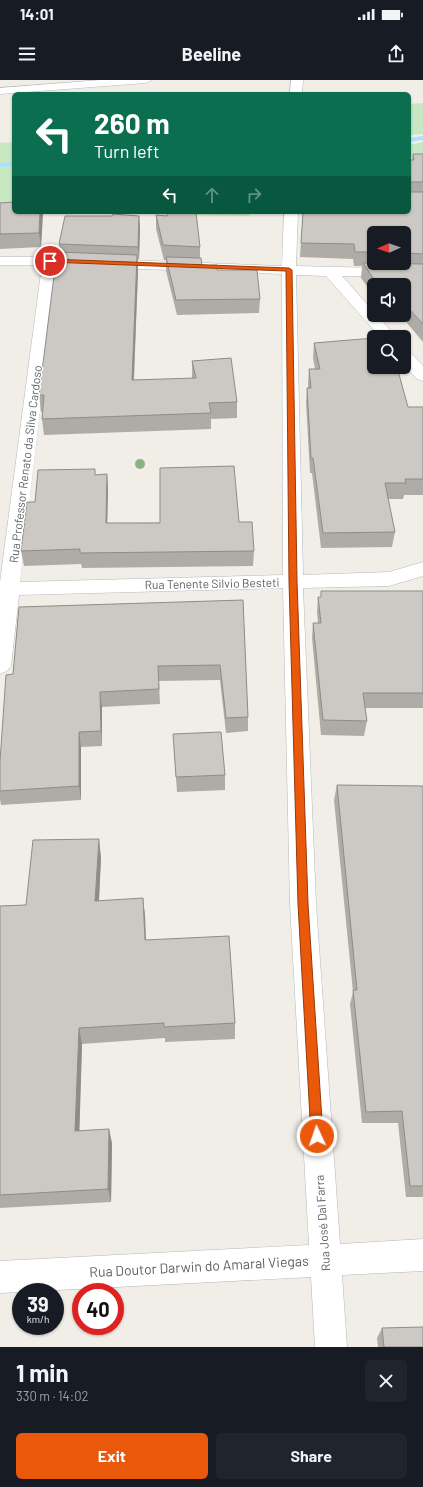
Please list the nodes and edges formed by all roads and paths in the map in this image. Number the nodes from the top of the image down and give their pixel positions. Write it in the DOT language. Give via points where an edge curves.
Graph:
graph roads {
  1 [pos="146,80"];
  2 [pos="297,80"];
  3 [pos="0,91"];
  4 [pos="296,92"];
  5 [pos="291,214"];
  6 [pos="0,261"];
  7 [pos="50,261"];
  8 [pos="289,270"];
  9 [pos="330,272"];
  10 [pos="423,273"];
  11 [pos="382,330"];
  12 [pos="411,363"];
  13 [pos="423,376"];
  14 [pos="423,569"];
  15 [pos="293,581"];
  16 [pos="5,588"];
  17 [pos="0,666"];
  18 [pos="423,1255"];
  19 [pos="324,1259"];
  20 [pos="0,1277"];
  21 [pos="331,1347"];
  1 -- 3 [label="street"];
  2 -- 4 [label="street"];
  5 -- 8 [label="street, Rua José Dal Farra"];
  6 -- 7 [label="street"];
  7 -- 8 [label="street"];
  7 -- 16 [label="street, Rua Professor Renato da Silva Cardoso"];
  8 -- 9 [label="street"];
  8 -- 15 [label="street, Rua José Dal Farra"];
  9 -- 10 [label="street"];
  9 -- 11 [label="street"];
  12 -- 13 [label="street"];
  14 -- 15 [label="street, Rua Tenente Silvio Besteti" via="389,580"];
  15 -- 16 [label="street, Rua Tenente Silvio Besteti"];
  15 -- 19 [label="street, Rua José Dal Farra" via="303,904"];
  16 -- 17 [label="street, Rua Professor Renato da Silva Cardoso"];
  18 -- 19 [label="street, Rua Doutor Darwin do Amaral Viegas"];
  19 -- 20 [label="street, Rua Doutor Darwin do Amaral Viegas"];
  19 -- 21 [label="street, Rua José Dal Farra"];
}
